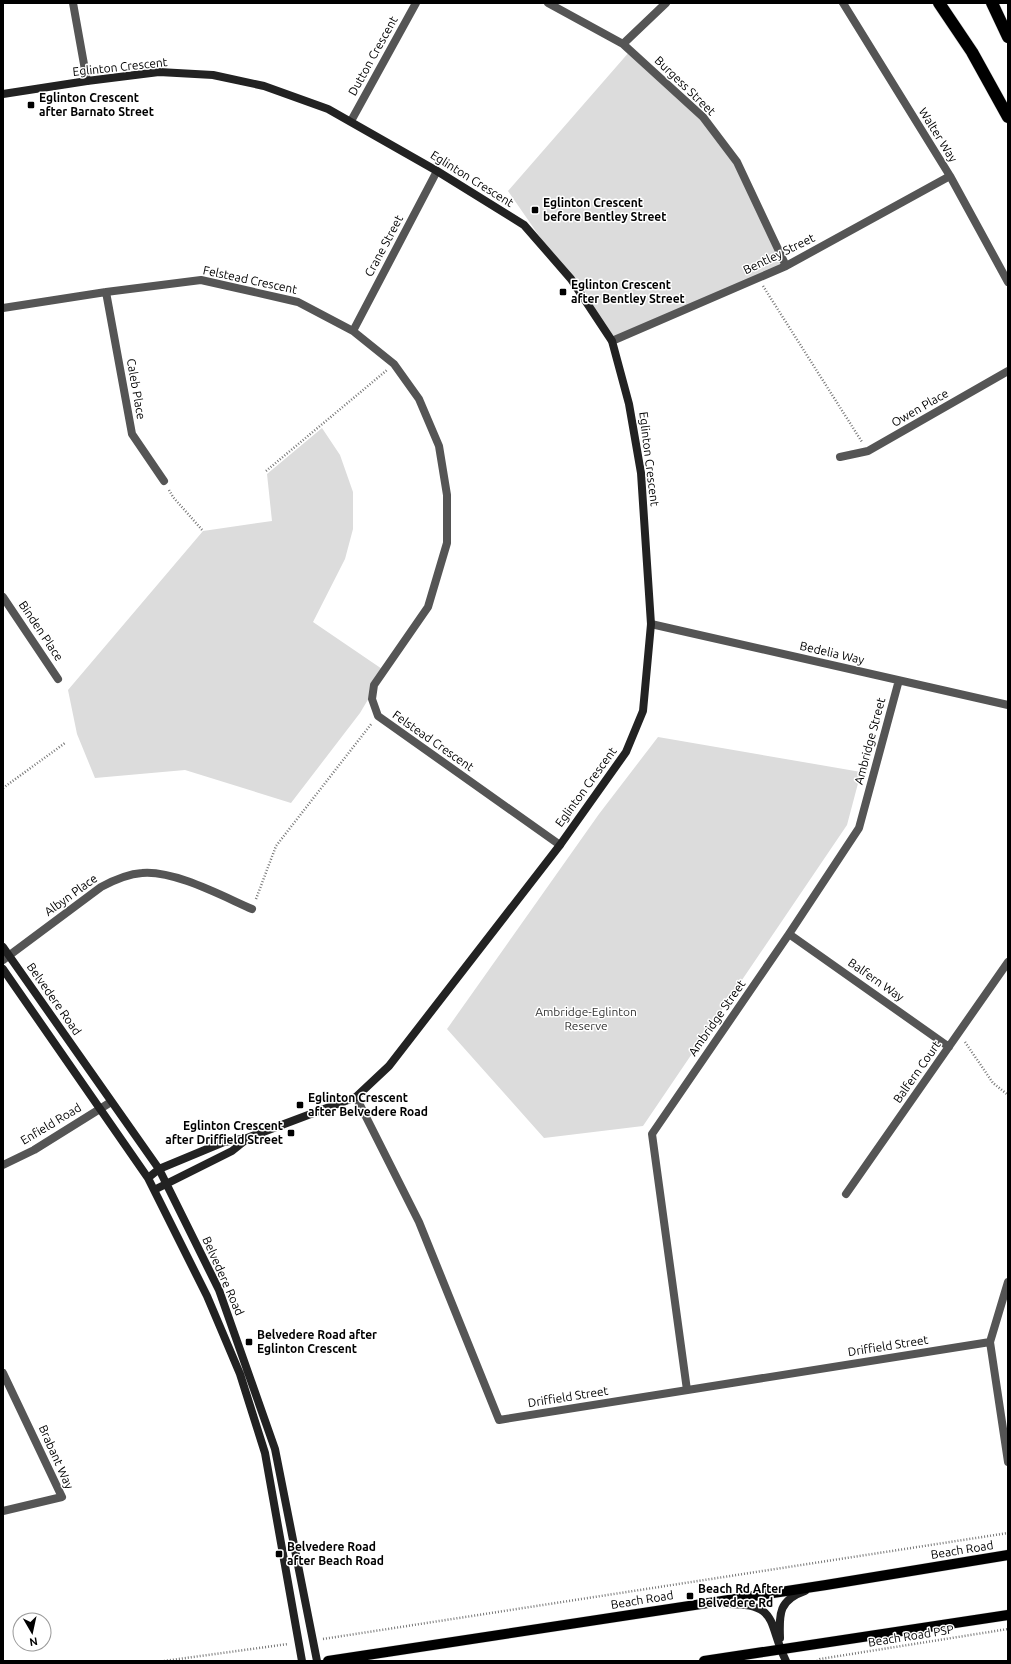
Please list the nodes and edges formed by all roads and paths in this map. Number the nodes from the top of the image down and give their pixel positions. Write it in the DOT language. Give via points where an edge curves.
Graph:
graph roads {
  1 [pos="73,3"];
  2 [pos="416,3"];
  3 [pos="548,3"];
  4 [pos="666,3"];
  5 [pos="843,3"];
  6 [pos="939,3"];
  7 [pos="992,3"];
  8 [pos="1008,37"];
  9 [pos="623,44"];
  10 [pos="87,81"];
  11 [pos="3,94"];
  12 [pos="1008,117"];
  13 [pos="351,121"];
  14 [pos="437,172"];
  15 [pos="950,176"];
  16 [pos="786,266"];
  17 [pos="758,279"];
  18 [pos="1008,282"];
  19 [pos="106,292"];
  20 [pos="3,308"];
  21 [pos="353,331"];
  22 [pos="612,340"];
  23 [pos="394,364"];
  24 [pos="1008,371"];
  25 [pos="868,451"];
  26 [pos="840,456"];
  27 [pos="266,471"];
  28 [pos="164,481"];
  29 [pos="203,531"];
  30 [pos="3,597"];
  31 [pos="650,624"];
  32 [pos="58,679"];
  33 [pos="899,680"];
  34 [pos="1008,704"];
  35 [pos="378,716"];
  36 [pos="65,743"];
  37 [pos="3,788"];
  38 [pos="560,845"];
  39 [pos="252,909"];
  40 [pos="789,934"];
  41 [pos="3,947"];
  42 [pos="6,958"];
  43 [pos="1008,962"];
  44 [pos="3,969"];
  45 [pos="959,1033"];
  46 [pos="950,1047"];
  47 [pos="1008,1095"];
  48 [pos="356,1097"];
  49 [pos="111,1102"];
  50 [pos="100,1109"];
  51 [pos="248,1138"];
  52 [pos="3,1165"];
  53 [pos="159,1169"];
  54 [pos="148,1178"];
  55 [pos="167,1184"];
  56 [pos="154,1190"];
  57 [pos="846,1194"];
  58 [pos="1008,1282"];
  59 [pos="990,1342"];
  60 [pos="3,1373"];
  61 [pos="687,1390"];
  62 [pos="1008,1462"];
  63 [pos="3,1511"];
  64 [pos="1008,1533"];
  65 [pos="1008,1555"];
  66 [pos="826,1585"];
  67 [pos="701,1604"];
  68 [pos="1008,1615"];
  69 [pos="1008,1629"];
  70 [pos="313,1640"];
  71 [pos="299,1642"];
  72 [pos="780,1649"];
  73 [pos="164,1661"];
  74 [pos="302,1661"];
  75 [pos="318,1661"];
  76 [pos="328,1661"];
  77 [pos="704,1661"];
  78 [pos="779,1661"];
  79 [pos="786,1661"];
  80 [pos="818,1661"];
  1 -- 10 [label="street"];
  2 -- 13 [label="street, Dutton Crescent"];
  3 -- 9 [label="street, Burgess Street"];
  4 -- 9 [label="street"];
  5 -- 15 [label="street, Walter Way"];
  6 -- 12 [label="highway" via="972,52"];
  7 -- 8 [label="highway"];
  9 -- 16 [label="street, Burgess Street" via="703,117 737,162"];
  10 -- 11 [label="street, Eglinton Crescent"];
  10 -- 13 [label="street, Eglinton Crescent" via="159,72 213,75 264,86 328,109"];
  13 -- 14 [label="street, Eglinton Crescent"];
  14 -- 21 [label="street, Crane Street"];
  14 -- 22 [label="street, Eglinton Crescent" via="524,225 571,278"];
  15 -- 16 [label="street, Bentley Street"];
  15 -- 18 [label="street, Walter Way"];
  16 -- 17 [label="street, Bentley Street"];
  17 -- 22 [label="street, Bentley Street"];
  17 -- 25 [label="path"];
  19 -- 20 [label="street, Felstead Crescent"];
  19 -- 21 [label="street, Felstead Crescent" via="201,280 298,302"];
  19 -- 28 [label="street, Caleb Place" via="132,434"];
  21 -- 23 [label="street, Felstead Crescent"];
  22 -- 31 [label="street, Eglinton Crescent" via="629,404 641,473"];
  23 -- 27 [label="path"];
  23 -- 35 [label="street, Felstead Crescent" via="419,399 439,446 447,495 447,543 428,607 374,685 372,700"];
  24 -- 25 [label="street, Owen Place"];
  25 -- 26 [label="street, Owen Place"];
  28 -- 29 [label="path" via="173,497"];
  30 -- 32 [label="street, Binden Place"];
  31 -- 33 [label="street, Bedelia Way"];
  31 -- 38 [label="street, Eglinton Crescent" via="643,711 629,746"];
  33 -- 34 [label="street, Bedelia Way"];
  33 -- 40 [label="street, Ambridge Street" via="859,828"];
  35 -- 38 [label="street, Felstead Crescent"];
  35 -- 39 [label="path" via="276,846"];
  36 -- 37 [label="path"];
  38 -- 48 [label="street, Eglinton Crescent" via="389,1066"];
  39 -- 42 [label="street, Albyn Place" via="172,875 143,872 130,874 101,887"];
  40 -- 46 [label="street, Balfern Way"];
  40 -- 61 [label="street, Ambridge Street" via="652,1134"];
  41 -- 42 [label="street, Belvedere Road"];
  42 -- 49 [label="street, Belvedere Road"];
  43 -- 45 [label="street, Balfern Court"];
  44 -- 50 [label="street, Belvedere Road"];
  45 -- 46 [label="street, Balfern Court"];
  45 -- 47 [label="path" via="993,1083"];
  46 -- 57 [label="street, Balfern Court"];
  48 -- 51 [label="street, Eglinton Crescent"];
  48 -- 61 [label="street, Driffield Street" via="419,1222 499,1420"];
  49 -- 50 [label="street, Enfield Road"];
  49 -- 53 [label="street, Belvedere Road"];
  50 -- 52 [label="street, Enfield Road" via="34,1150"];
  50 -- 54 [label="street, Belvedere Road"];
  51 -- 53 [label="street, Eglinton Crescent" via="224,1142"];
  51 -- 55 [label="street, Eglinton Crescent" via="232,1151"];
  53 -- 54 [label="street, Eglinton Crescent"];
  53 -- 55 [label="street, Belvedere Road"];
  54 -- 56 [label="street, Belvedere Road"];
  55 -- 56 [label="street, Eglinton Crescent"];
  55 -- 70 [label="street, Belvedere Road" via="219,1290 275,1449"];
  56 -- 71 [label="street, Belvedere Road" via="207,1296 240,1374 265,1453"];
  58 -- 59 [label="street"];
  59 -- 61 [label="street, Driffield Street"];
  59 -- 62 [label="street"];
  60 -- 63 [label="street, Brabant Way" via="62,1498"];
  64 -- 70 [label="path"];
  65 -- 66 [label="main road, Beach Road"];
  66 -- 67 [label="main road, Beach Road"];
  66 -- 72 [label="street" via="794,1595 783,1605 780,1613"];
  67 -- 72 [label="street" via="735,1604 765,1610 770,1617"];
  67 -- 76 [label="main road, Beach Road"];
  68 -- 72 [label="main road"];
  69 -- 80 [label="path, Beach Road PSP"];
  70 -- 75 [label="street, Belvedere Road"];
  71 -- 73 [label="path"];
  71 -- 74 [label="street, Belvedere Road"];
  72 -- 77 [label="main road"];
  72 -- 78 [label="street"];
  72 -- 79 [label="street"];
}
